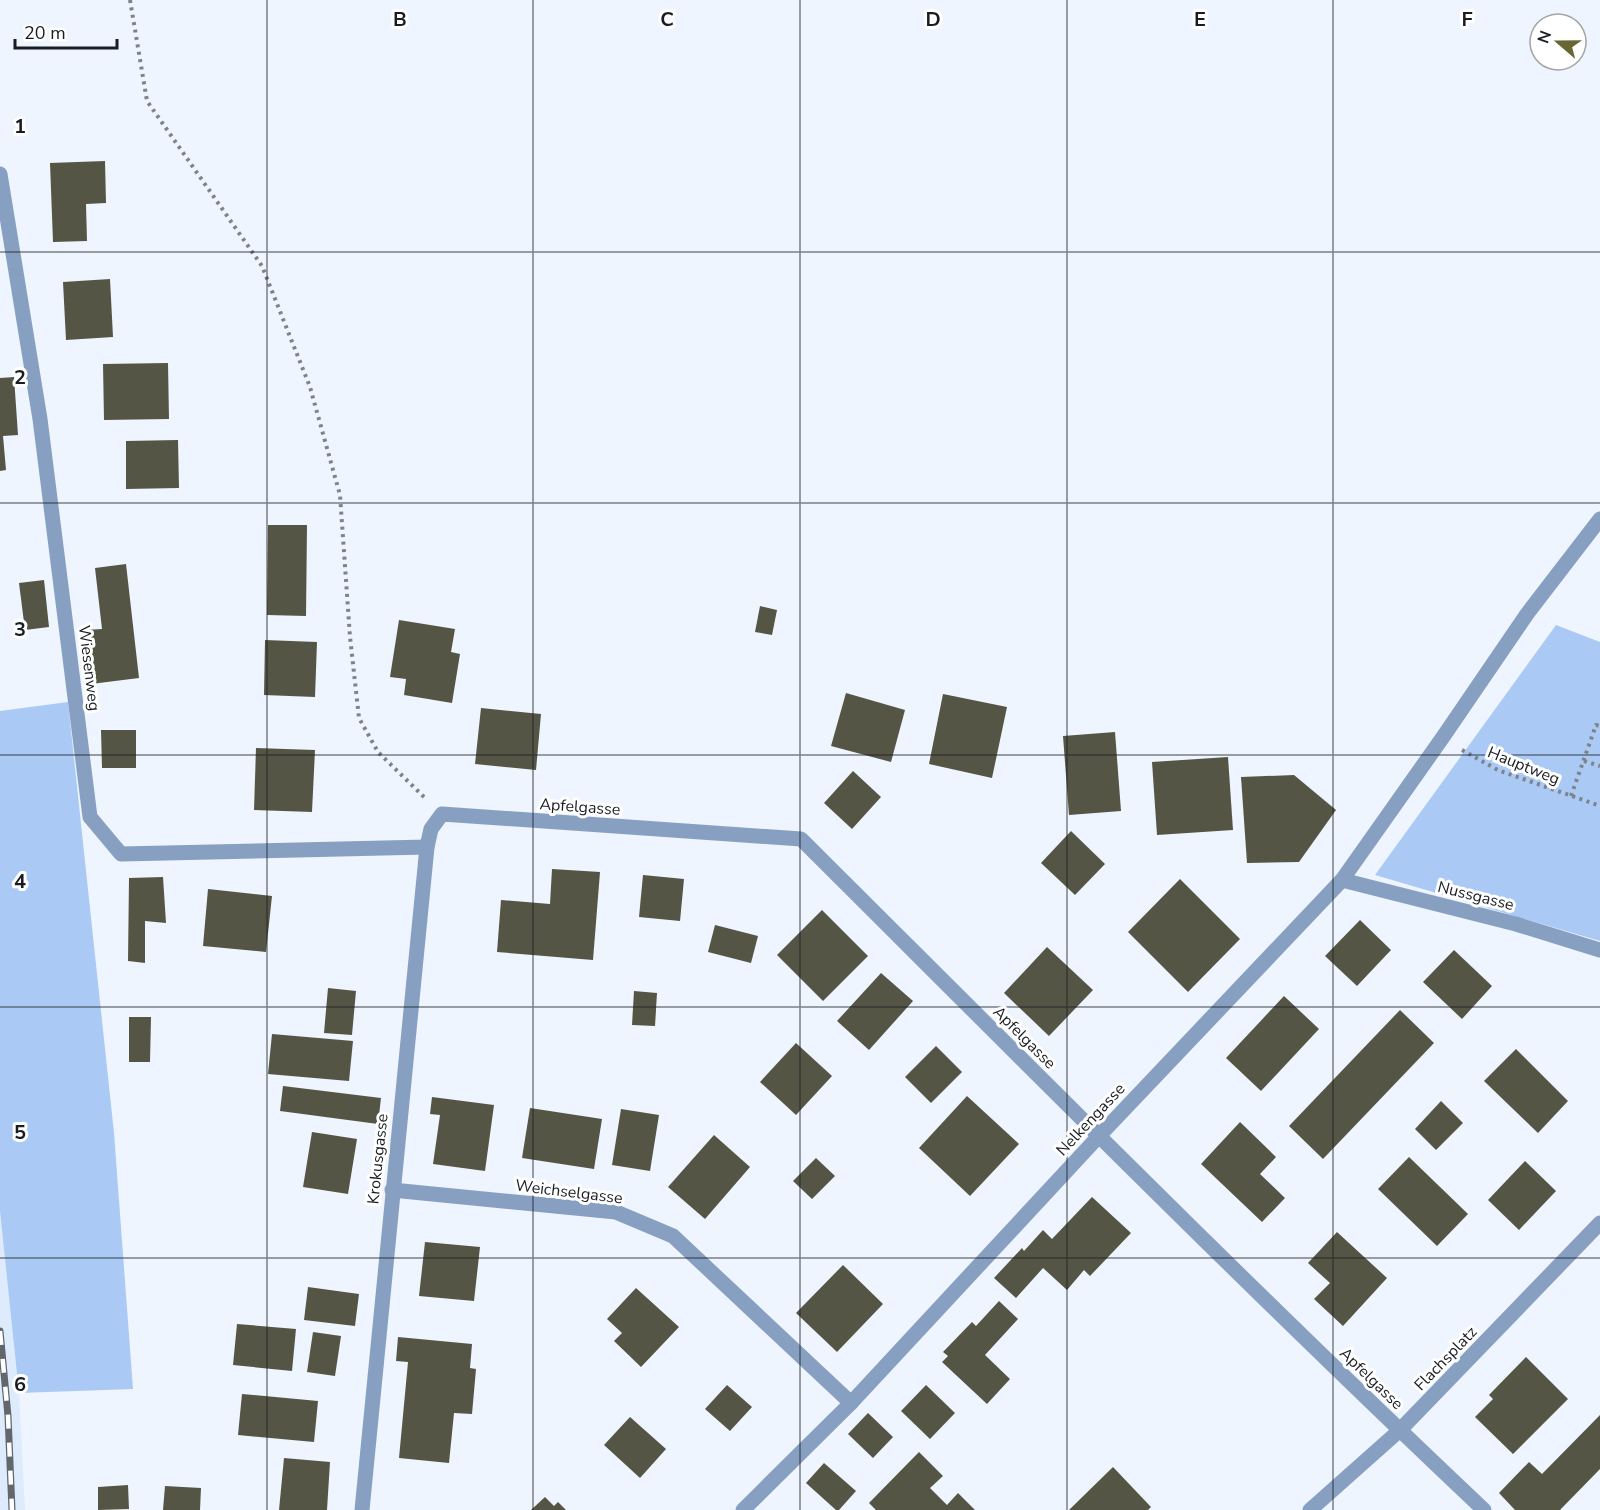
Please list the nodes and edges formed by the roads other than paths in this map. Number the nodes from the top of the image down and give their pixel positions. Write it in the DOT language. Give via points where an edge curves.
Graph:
graph roads {
  1 [pos="0,174"];
  2 [pos="1600,519"];
  3 [pos="442,814"];
  4 [pos="427,847"];
  5 [pos="1342,880"];
  6 [pos="1600,950"];
  7 [pos="1099,1136"];
  8 [pos="392,1190"];
  9 [pos="1600,1223"];
  10 [pos="851,1403"];
  11 [pos="1400,1430"];
  12 [pos="362,1510"];
  13 [pos="743,1510"];
  14 [pos="1310,1510"];
  15 [pos="1485,1510"];
  1 -- 4 [label="street, Wiesenweg" via="39,419 90,817 121,854"];
  2 -- 5 [label="street, Nelkengasse" via="1527,614"];
  3 -- 4 [label="street, Krokusgasse"];
  3 -- 7 [label="street, Apfelgasse" via="801,839"];
  4 -- 8 [label="street, Krokusgasse"];
  5 -- 6 [label="street, Nussgasse" via="1516,924"];
  5 -- 7 [label="street, Nelkengasse"];
  7 -- 10 [label="street, Nelkengasse"];
  7 -- 11 [label="street, Apfelgasse"];
  8 -- 10 [label="street, Weichselgasse" via="616,1212 674,1236"];
  8 -- 12 [label="street, Krokusgasse"];
  9 -- 11 [label="street, Flachsplatz"];
  10 -- 13 [label="street, Nelkengasse"];
  11 -- 14 [label="street, Flachsplatz"];
  11 -- 15 [label="street, Apfelgasse"];
}
